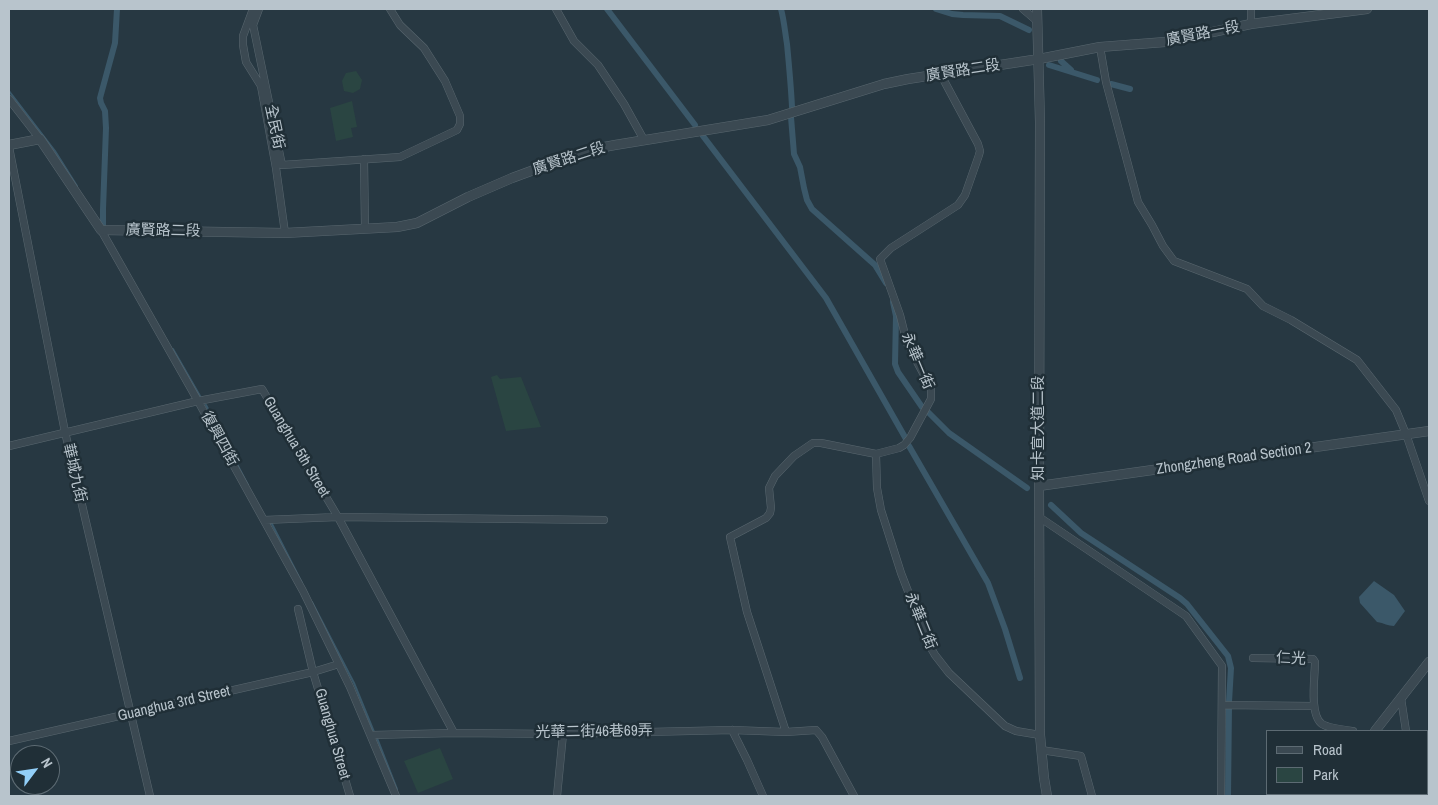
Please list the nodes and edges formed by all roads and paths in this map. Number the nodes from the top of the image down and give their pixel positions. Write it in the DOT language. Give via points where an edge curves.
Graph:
graph roads {
  1 [pos="253,9"];
  2 [pos="259,9"];
  3 [pos="390,9"];
  4 [pos="556,9"];
  5 [pos="1023,9"];
  6 [pos="1037,9"];
  7 [pos="1251,9"];
  8 [pos="1367,9"];
  9 [pos="1037,21"];
  10 [pos="1252,24"];
  11 [pos="1100,47"];
  12 [pos="1039,59"];
  13 [pos="941,75"];
  14 [pos="9,99"];
  15 [pos="40,138"];
  16 [pos="644,140"];
  17 [pos="9,146"];
  18 [pos="364,160"];
  19 [pos="365,228"];
  20 [pos="101,230"];
  21 [pos="285,232"];
  22 [pos="198,401"];
  23 [pos="1429,430"];
  24 [pos="65,432"];
  25 [pos="1406,434"];
  26 [pos="9,446"];
  27 [pos="876,454"];
  28 [pos="1039,486"];
  29 [pos="1429,502"];
  30 [pos="338,517"];
  31 [pos="1039,517"];
  32 [pos="264,520"];
  33 [pos="604,520"];
  34 [pos="298,609"];
  35 [pos="1253,658"];
  36 [pos="1429,662"];
  37 [pos="339,664"];
  38 [pos="314,672"];
  39 [pos="1400,698"];
  40 [pos="1222,704"];
  41 [pos="1314,706"];
  42 [pos="130,714"];
  43 [pos="732,730"];
  44 [pos="1349,730"];
  45 [pos="1376,730"];
  46 [pos="1406,730"];
  47 [pos="454,732"];
  48 [pos="786,732"];
  49 [pos="563,734"];
  50 [pos="372,735"];
  51 [pos="1040,735"];
  52 [pos="9,741"];
  53 [pos="1041,750"];
  54 [pos="150,796"];
  55 [pos="350,796"];
  56 [pos="396,796"];
  57 [pos="557,796"];
  58 [pos="763,796"];
  59 [pos="854,796"];
  60 [pos="1047,796"];
  61 [pos="1092,796"];
  62 [pos="1221,796"];
  1 -- 21 [label="street" via="243,45 246,62 261,86"];
  2 -- 18 [label="street, 全民街" via="253,25 282,165"];
  3 -- 18 [label="street, 全民街" via="400,25 424,48 445,81 460,116 460,124 457,130 400,157"];
  4 -- 16 [label="street" via="574,41 598,65"];
  5 -- 9 [label="street"];
  6 -- 9 [label="street, 知卡宣大道二段"];
  7 -- 10 [label="street"];
  8 -- 10 [label="street, 廣賢路一段"];
  9 -- 12 [label="street, 知卡宣大道二段"];
  10 -- 11 [label="street, 廣賢路一段" via="1165,42"];
  11 -- 12 [label="street, 廣賢路一段"];
  11 -- 25 [label="street" via="1106,82 1138,202 1174,261 1247,289 1263,306 1357,360 1396,410"];
  12 -- 13 [label="street, 廣賢路二段"];
  12 -- 28 [label="street, 知卡宣大道二段"];
  13 -- 16 [label="street, 廣賢路二段" via="884,84 768,120"];
  13 -- 27 [label="street, 永華一街" via="978,144 979,155 965,196 958,205 891,248 880,259 907,343 931,388 932,396 904,445"];
  14 -- 15 [label="street, 復興四街"];
  15 -- 17 [label="street"];
  15 -- 20 [label="street, 復興四街"];
  16 -- 19 [label="street, 廣賢路二段" via="588,150 468,197 417,223"];
  17 -- 24 [label="street, 華城九街"];
  18 -- 19 [label="street"];
  19 -- 21 [label="street, 廣賢路二段"];
  20 -- 21 [label="street, 廣賢路二段"];
  20 -- 22 [label="street, 復興四街"];
  22 -- 24 [label="street, Guanghua 5th Street"];
  22 -- 30 [label="street, Guanghua 5th Street" via="262,389"];
  22 -- 32 [label="street, 復興四街"];
  23 -- 25 [label="street, Zhongzheng Road Section 2"];
  24 -- 26 [label="street, Guanghua 5th Street"];
  24 -- 42 [label="street, 華城九街"];
  25 -- 28 [label="street, Zhongzheng Road Section 2"];
  25 -- 29 [label="street"];
  27 -- 48 [label="street, 永華一街" via="813,443 794,456 772,480 769,488 770,513 760,522 730,537 747,612"];
  27 -- 51 [label="street, 永華二街" via="881,510 901,573 931,649 949,673 1005,726"];
  28 -- 31 [label="street, 知卡宣大道二段"];
  30 -- 32 [label="street"];
  30 -- 33 [label="street"];
  30 -- 47 [label="street, Guanghua 5th Street"];
  31 -- 40 [label="street" via="1186,616 1222,666"];
  31 -- 51 [label="street, 知卡宣大道二段"];
  32 -- 37 [label="street, 復興四街"];
  34 -- 38 [label="street, Guanghua Street"];
  35 -- 41 [label="street, 仁光" via="1313,660"];
  36 -- 39 [label="street"];
  37 -- 38 [label="street, Guanghua 3rd Street"];
  37 -- 50 [label="street, 復興四街"];
  38 -- 42 [label="street, Guanghua 3rd Street"];
  38 -- 55 [label="street, Guanghua Street"];
  39 -- 45 [label="street"];
  39 -- 46 [label="street"];
  40 -- 41 [label="street"];
  40 -- 62 [label="street"];
  41 -- 44 [label="street" via="1322,724"];
  42 -- 52 [label="street, Guanghua 3rd Street"];
  42 -- 54 [label="street, 華城九街"];
  43 -- 48 [label="street, 光華二街46巷69弄"];
  43 -- 49 [label="street, 光華二街46巷69弄"];
  43 -- 58 [label="street"];
  47 -- 49 [label="street, 光華二街46巷69弄"];
  47 -- 50 [label="street, 光華二街46巷69弄"];
  48 -- 59 [label="street, 光華二街46巷69弄" via="816,730"];
  49 -- 57 [label="street"];
  50 -- 56 [label="street, 復興四街"];
  51 -- 53 [label="street, 知卡宣大道二段"];
  53 -- 60 [label="street, 知卡宣大道二段"];
  53 -- 61 [label="street" via="1081,756"];
}
